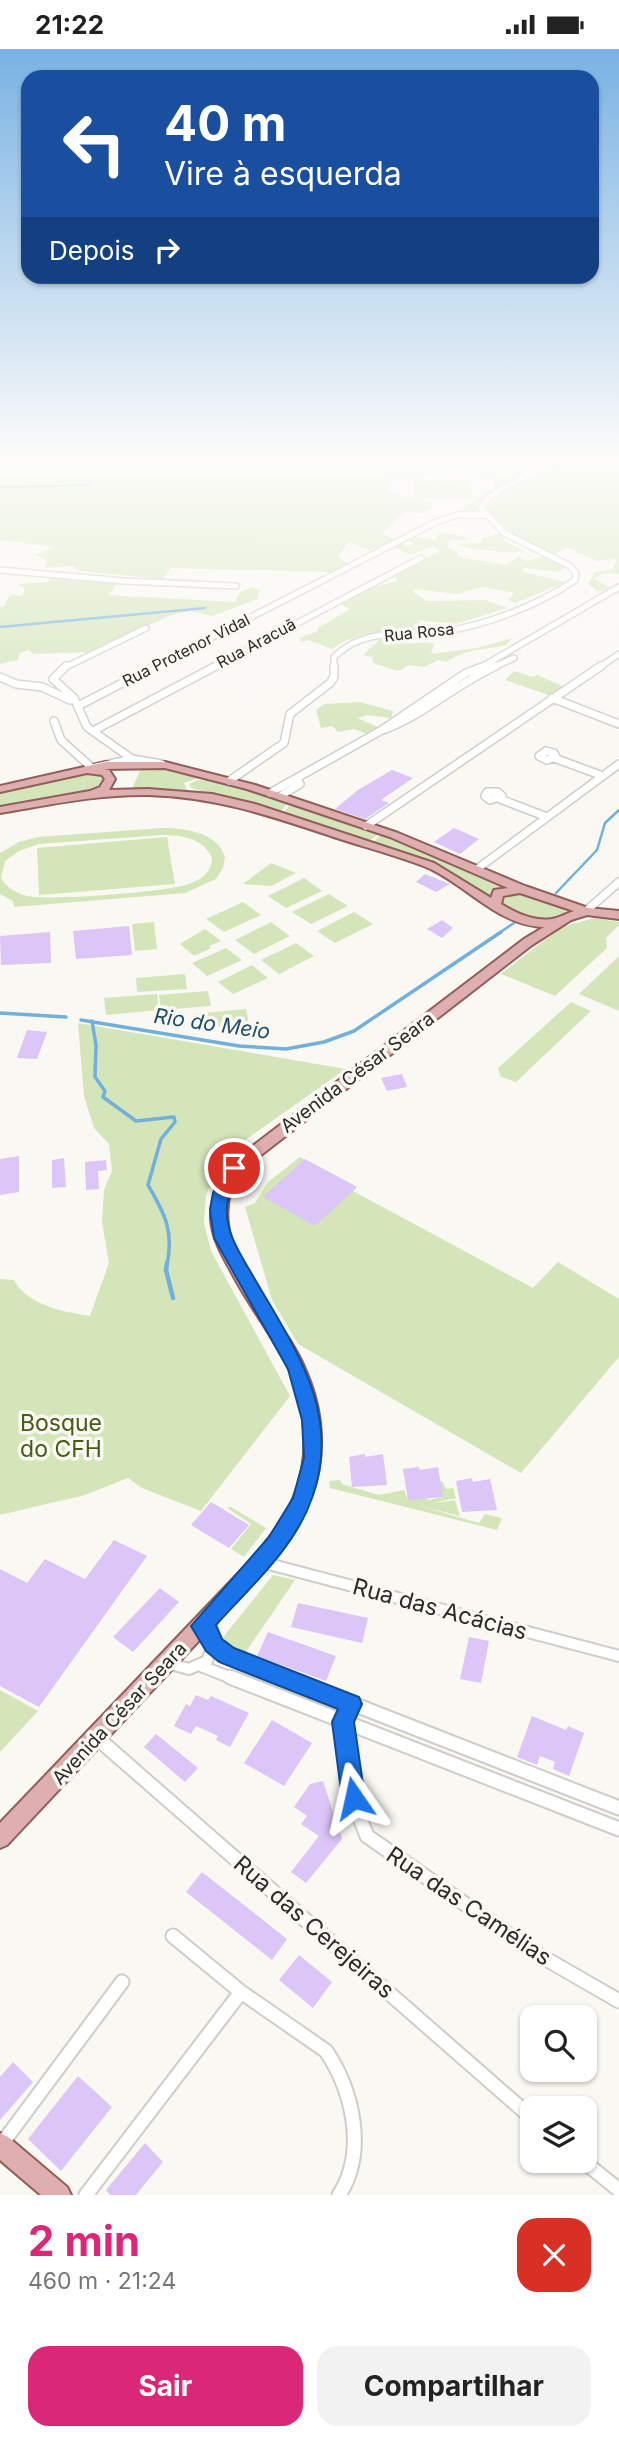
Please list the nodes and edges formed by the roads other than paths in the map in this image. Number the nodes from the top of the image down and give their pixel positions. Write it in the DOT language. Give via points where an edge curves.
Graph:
graph roads {
  1 [pos="370,555"];
  2 [pos="547,555"];
  3 [pos="421,558"];
  4 [pos="0,570"];
  5 [pos="13,572"];
  6 [pos="0,576"];
  7 [pos="236,586"];
  8 [pos="619,590"];
  9 [pos="146,628"];
  10 [pos="519,652"];
  11 [pos="619,654"];
  12 [pos="466,673"];
  13 [pos="474,676"];
  14 [pos="0,677"];
  15 [pos="434,694"];
  16 [pos="442,697"];
  17 [pos="552,698"];
  18 [pos="61,701"];
  19 [pos="74,702"];
  20 [pos="54,720"];
  21 [pos="619,724"];
  22 [pos="382,730"];
  23 [pos="93,731"];
  24 [pos="554,758"];
  25 [pos="132,759"];
  26 [pos="619,764"];
  27 [pos="165,765"];
  28 [pos="87,769"];
  29 [pos="603,776"];
  30 [pos="226,781"];
  31 [pos="0,789"];
  32 [pos="93,794"];
  33 [pos="275,795"];
  34 [pos="212,797"];
  35 [pos="500,799"];
  36 [pos="0,810"];
  37 [pos="547,817"];
  38 [pos="366,826"];
  39 [pos="477,869"];
  40 [pos="619,882"];
  41 [pos="521,889"];
  42 [pos="495,905"];
  43 [pos="586,911"];
  44 [pos="562,915"];
  45 [pos="619,915"];
  46 [pos="530,921"];
  47 [pos="528,942"];
  48 [pos="261,1562"];
  49 [pos="202,1626"];
  50 [pos="213,1645"];
  51 [pos="619,1656"];
  52 [pos="167,1663"];
  53 [pos="201,1666"];
  54 [pos="351,1704"];
  55 [pos="343,1722"];
  56 [pos="96,1737"];
  57 [pos="619,1808"];
  58 [pos="619,1829"];
  59 [pos="0,1839"];
  60 [pos="173,1936"];
  61 [pos="122,1982"];
  62 [pos="241,1992"];
  63 [pos="619,2001"];
  64 [pos="520,2108"];
  65 [pos="0,2145"];
  66 [pos="597,2172"];
  67 [pos="619,2190"];
  68 [pos="59,2195"];
  69 [pos="86,2195"];
  70 [pos="339,2195"];
  1 -- 19 [label="street, Rua Protenor Vidal"];
  2 -- 30 [label="street, Rua Rosa" via="569,564 575,580 458,628 376,636 343,647 334,657 330,683 290,713 284,743"];
  3 -- 23 [label="street, Rua Aracuã"];
  4 -- 5 [label="street"];
  5 -- 6 [label="street"];
  5 -- 7 [label="street"];
  8 -- 10 [label="street"];
  9 -- 19 [label="street" via="56,673 55,684"];
  10 -- 12 [label="street"];
  10 -- 13 [label="street" via="499,668"];
  11 -- 17 [label="street"];
  12 -- 13 [label="street"];
  12 -- 15 [label="street"];
  13 -- 16 [label="street"];
  14 -- 19 [label="street" via="42,687"];
  15 -- 16 [label="street"];
  15 -- 22 [label="street"];
  16 -- 22 [label="street" via="396,727"];
  17 -- 21 [label="street"];
  17 -- 38 [label="street"];
  18 -- 19 [label="street"];
  19 -- 23 [label="street" via="84,724"];
  20 -- 28 [label="street" via="61,740"];
  22 -- 33 [label="street" via="298,779 300,784"];
  23 -- 25 [label="street"];
  24 -- 29 [label="street"];
  25 -- 27 [label="street"];
  25 -- 28 [label="street"];
  26 -- 29 [label="street"];
  27 -- 28 [label="main road" via="129,763"];
  27 -- 30 [label="main road"];
  28 -- 31 [label="main road"];
  28 -- 32 [label="main road" via="109,775 108,784"];
  29 -- 37 [label="street"];
  30 -- 33 [label="main road"];
  30 -- 34 [label="main road" via="187,783 192,791"];
  32 -- 34 [label="main road"];
  32 -- 36 [label="main road"];
  33 -- 38 [label="main road"];
  34 -- 42 [label="main road" via="430,865 459,878"];
  35 -- 37 [label="street"];
  37 -- 39 [label="street"];
  38 -- 39 [label="main road"];
  39 -- 41 [label="main road"];
  40 -- 43 [label="street"];
  41 -- 42 [label="main road" via="498,893"];
  41 -- 44 [label="main road"];
  42 -- 46 [label="main road"];
  43 -- 44 [label="main road, Avenida César Seara"];
  43 -- 45 [label="main road"];
  44 -- 46 [label="main road"];
  44 -- 47 [label="main road, Avenida César Seara"];
  46 -- 47 [label="main road" via="533,928"];
  47 -- 48 [label="main road, Avenida César Seara" via="256,1149 227,1179 218,1210 223,1238 297,1368 314,1437 310,1477 302,1499"];
  48 -- 49 [label="main road, Avenida César Seara"];
  48 -- 51 [label="street, Rua das Acácias"];
  49 -- 50 [label="street"];
  49 -- 52 [label="main road, Avenida César Seara"];
  50 -- 53 [label="street"];
  50 -- 54 [label="street" via="227,1655"];
  52 -- 53 [label="street" via="177,1669"];
  52 -- 56 [label="main road, Avenida César Seara"];
  53 -- 55 [label="street"];
  54 -- 55 [label="street, Rua das Camélias"];
  54 -- 57 [label="street"];
  55 -- 58 [label="street"];
  55 -- 63 [label="street, Rua das Camélias" via="358,1819 367,1836 525,1946"];
  56 -- 59 [label="main road, Avenida César Seara"];
  56 -- 64 [label="street, Rua das Cerejeiras"];
  60 -- 62 [label="street"];
  61 -- 65 [label="street"];
  62 -- 69 [label="street"];
  62 -- 70 [label="street" via="326,2051 336,2063 348,2100 354,2152 348,2184"];
  65 -- 68 [label="main road"];
  66 -- 67 [label="street"];
}
